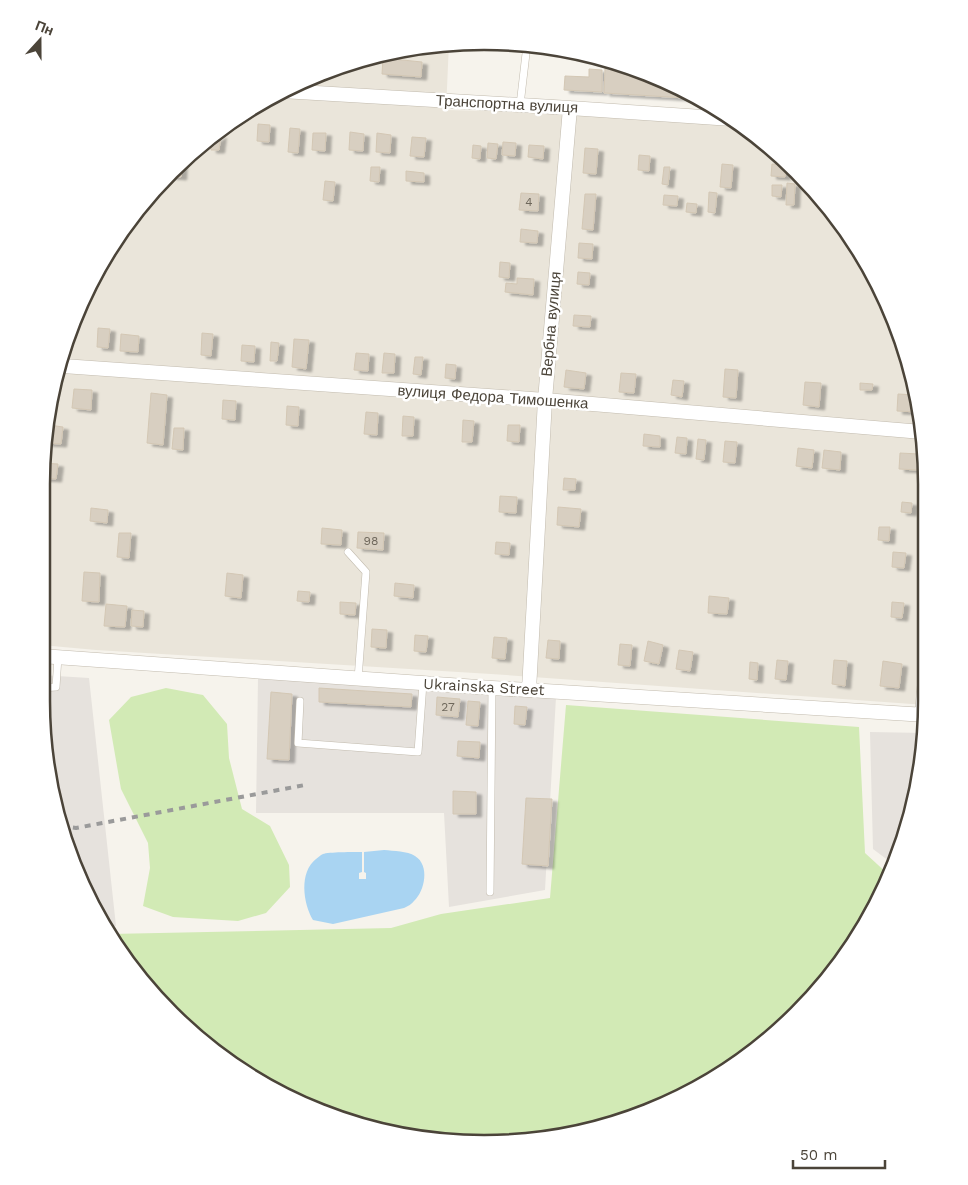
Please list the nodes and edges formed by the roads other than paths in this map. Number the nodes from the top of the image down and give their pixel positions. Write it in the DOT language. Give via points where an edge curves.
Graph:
graph roads {
  1 [pos="526,52"];
  2 [pos="299,92"];
  3 [pos="520,105"];
  4 [pos="570,108"];
  5 [pos="717,118"];
  6 [pos="67,366"];
  7 [pos="544,400"];
  8 [pos="914,431"];
  9 [pos="348,552"];
  10 [pos="50,657"];
  11 [pos="58,657"];
  12 [pos="358,679"];
  13 [pos="423,683"];
  14 [pos="50,687"];
  15 [pos="492,688"];
  16 [pos="529,690"];
  17 [pos="300,701"];
  18 [pos="918,715"];
  19 [pos="490,892"];
  1 -- 3 [label="lane"];
  2 -- 3 [label="street, Транспортна вулиця"];
  3 -- 4 [label="street, Транспортна вулиця"];
  4 -- 5 [label="street, Транспортна вулиця"];
  4 -- 7 [label="street, Вербна вулиця"];
  6 -- 7 [label="street, вулиця Федора Тимошенка"];
  7 -- 8 [label="street, вулиця Федора Тимошенка"];
  7 -- 16 [label="street, Вербна вулиця"];
  9 -- 12 [label="lane" via="366,572"];
  10 -- 11 [label="street, Ukrainska Street"];
  11 -- 12 [label="street, Ukrainska Street"];
  11 -- 14 [label="lane" via="56,687"];
  12 -- 13 [label="street, Ukrainska Street"];
  13 -- 15 [label="street, Ukrainska Street"];
  13 -- 17 [label="lane" via="418,752 298,743"];
  15 -- 16 [label="street, Ukrainska Street"];
  15 -- 19 [label="lane"];
  16 -- 18 [label="street, Ukrainska Street"];
}
